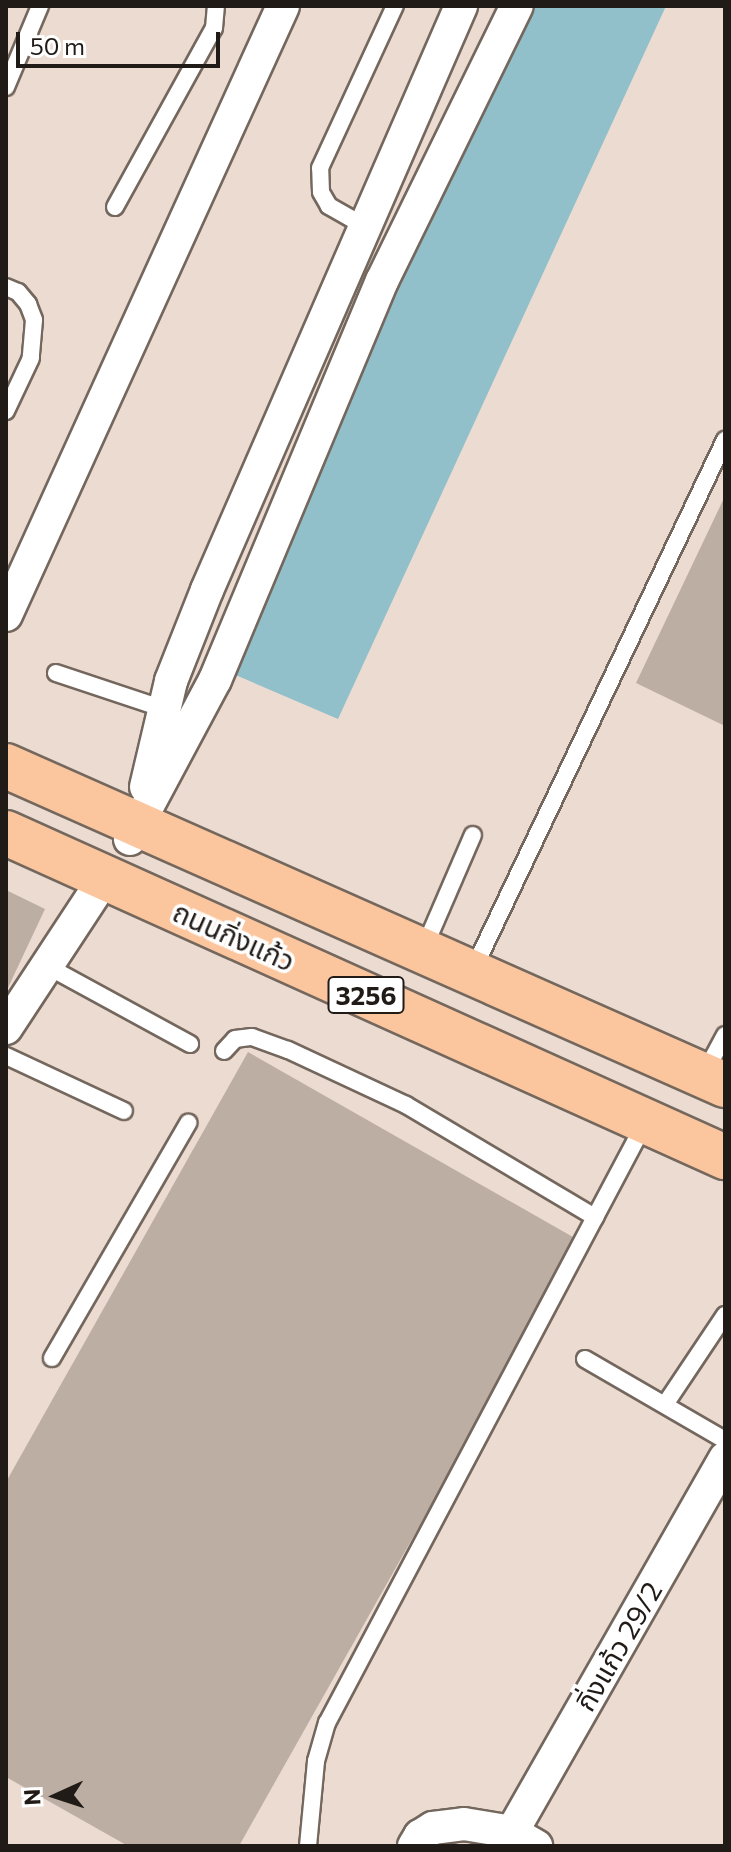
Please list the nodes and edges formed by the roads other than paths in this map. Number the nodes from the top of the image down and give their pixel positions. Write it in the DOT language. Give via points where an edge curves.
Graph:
graph roads {
  1 [pos="40,6"];
  2 [pos="216,6"];
  3 [pos="283,6"];
  4 [pos="395,6"];
  5 [pos="461,6"];
  6 [pos="517,6"];
  7 [pos="6,87"];
  8 [pos="115,207"];
  9 [pos="366,227"];
  10 [pos="6,287"];
  11 [pos="6,411"];
  12 [pos="725,440"];
  13 [pos="6,615"];
  14 [pos="56,673"];
  15 [pos="164,709"];
  16 [pos="6,766"];
  17 [pos="134,832"];
  18 [pos="6,833"];
  19 [pos="473,835"];
  20 [pos="105,877"];
  21 [pos="423,950"];
  22 [pos="47,966"];
  23 [pos="473,972"];
  24 [pos="6,1028"];
  25 [pos="725,1035"];
  26 [pos="190,1044"];
  27 [pos="224,1051"];
  28 [pos="6,1056"];
  29 [pos="714,1080"];
  30 [pos="124,1111"];
  31 [pos="646,1121"];
  32 [pos="188,1123"];
  33 [pos="725,1157"];
  34 [pos="595,1217"];
  35 [pos="725,1315"];
  36 [pos="52,1358"];
  37 [pos="585,1359"];
  38 [pos="666,1403"];
  39 [pos="725,1440"];
  40 [pos="725,1459"];
  41 [pos="524,1839"];
  42 [pos="308,1846"];
  43 [pos="414,1846"];
  1 -- 7 [label="lane"];
  2 -- 8 [label="lane" via="214,28"];
  3 -- 13 [label="street"];
  4 -- 9 [label="lane" via="320,168 321,192 329,206"];
  5 -- 9 [label="street"];
  6 -- 17 [label="street" via="382,281 215,680"];
  9 -- 15 [label="street" via="207,590"];
  10 -- 11 [label="lane" via="18,292 34,320 31,358"];
  12 -- 23 [label="lane"];
  14 -- 15 [label="lane"];
  15 -- 17 [label="street"];
  16 -- 17 [label="main road, 3256"];
  17 -- 21 [label="main road, 3256"];
  18 -- 20 [label="main road, ถนนกิ่งแก้ว / 3256"];
  19 -- 21 [label="lane"];
  20 -- 22 [label="street"];
  20 -- 31 [label="main road, ถนนกิ่งแก้ว / 3256"];
  21 -- 23 [label="main road, 3256"];
  22 -- 24 [label="street"];
  22 -- 26 [label="lane"];
  23 -- 29 [label="main road, 3256"];
  25 -- 29 [label="lane"];
  27 -- 34 [label="lane" via="235,1039 252,1037 288,1050 406,1105"];
  28 -- 30 [label="lane"];
  31 -- 33 [label="main road, ถนนกิ่งแก้ว / 3256"];
  31 -- 34 [label="lane"];
  32 -- 36 [label="lane"];
  34 -- 42 [label="lane" via="327,1723 316,1761"];
  35 -- 38 [label="lane"];
  37 -- 38 [label="lane"];
  38 -- 39 [label="lane"];
  40 -- 41 [label="street, กิ่งแก้ว 29/2"];
  41 -- 43 [label="street" via="464,1824 445,1825 420,1836"];
}
